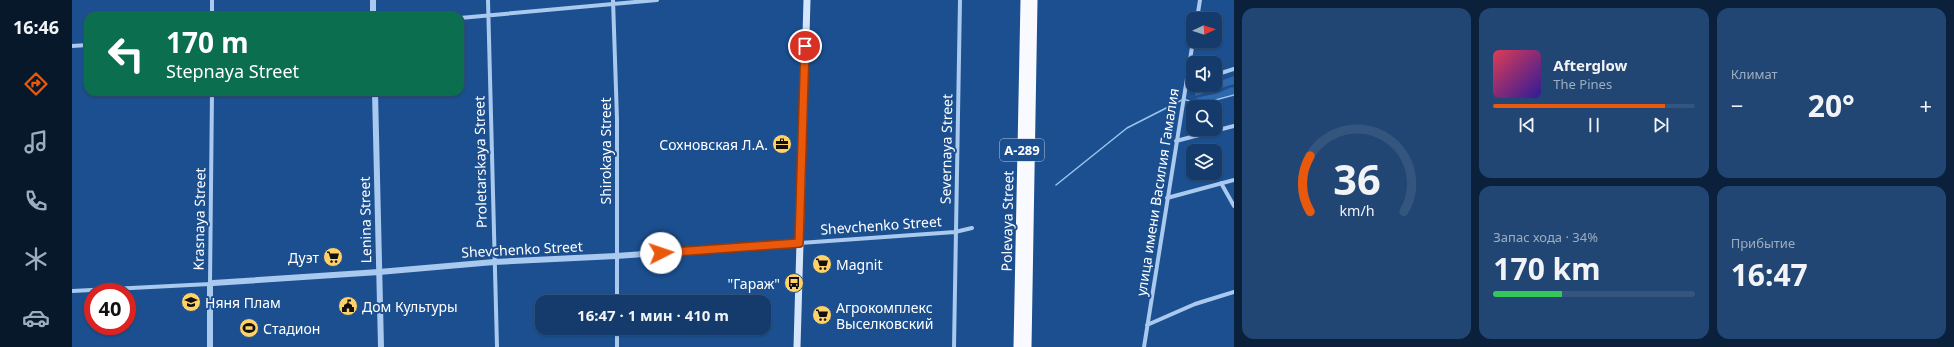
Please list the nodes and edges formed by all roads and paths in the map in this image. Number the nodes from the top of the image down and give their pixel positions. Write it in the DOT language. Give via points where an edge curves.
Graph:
graph roads {
  1 [pos="212,0"];
  2 [pos="373,0"];
  3 [pos="488,0"];
  4 [pos="657,0"];
  5 [pos="807,0"];
  6 [pos="960,0"];
  7 [pos="1026,0"];
  8 [pos="1033,0"];
  9 [pos="1200,0"];
  10 [pos="613,2"];
  11 [pos="212,12"];
  12 [pos="373,12"];
  13 [pos="1198,12"];
  14 [pos="488,15"];
  15 [pos="464,18"];
  16 [pos="84,45"];
  17 [pos="72,46"];
  18 [pos="1234,69"];
  19 [pos="1222,73"];
  20 [pos="1186,86"];
  21 [pos="212,96"];
  22 [pos="375,96"];
  23 [pos="1234,126"];
  24 [pos="1176,141"];
  25 [pos="1234,180"];
  26 [pos="1221,183"];
  27 [pos="1167,198"];
  28 [pos="1234,206"];
  29 [pos="972,228"];
  30 [pos="955,232"];
  31 [pos="799,243"];
  32 [pos="616,256"];
  33 [pos="494,262"];
  34 [pos="378,272"];
  35 [pos="210,284"];
  36 [pos="72,291"];
  37 [pos="1234,292"];
  38 [pos="617,295"];
  39 [pos="1147,325"];
  40 [pos="617,335"];
  41 [pos="210,347"];
  42 [pos="381,347"];
  43 [pos="497,347"];
  44 [pos="617,347"];
  45 [pos="797,347"];
  46 [pos="954,347"];
  47 [pos="1018,347"];
  48 [pos="1027,347"];
  49 [pos="1144,347"];
  1 -- 11 [label="street"];
  2 -- 12 [label="street"];
  3 -- 14 [label="street, Proletarskaya Street"];
  4 -- 10 [label="street"];
  5 -- 31 [label="main road"];
  6 -- 30 [label="street, Severnaya Street"];
  7 -- 47 [label="highway, Polevaya Street / А-289"];
  8 -- 48 [label="highway, Polevaya Street / А-289"];
  9 -- 13 [label="street"];
  10 -- 14 [label="street"];
  10 -- 32 [label="street, Shirokaya Street"];
  14 -- 15 [label="street"];
  14 -- 33 [label="street, Proletarskaya Street"];
  16 -- 17 [label="street"];
  18 -- 19 [label="street"];
  20 -- 24 [label="street, улица имени Василия Гамалия"];
  21 -- 35 [label="street, Krasnaya Street"];
  22 -- 34 [label="street, Lenina Street"];
  23 -- 24 [label="street"];
  24 -- 27 [label="street, улица имени Василия Гамалия"];
  25 -- 26 [label="street"];
  26 -- 27 [label="street"];
  26 -- 28 [label="street"];
  27 -- 39 [label="street, улица имени Василия Гамалия"];
  29 -- 30 [label="street, Shevchenko Street"];
  30 -- 31 [label="street, Shevchenko Street"];
  30 -- 46 [label="street, Severnaya Street"];
  31 -- 32 [label="street, Shevchenko Street"];
  31 -- 45 [label="main road"];
  32 -- 33 [label="street, Shevchenko Street"];
  32 -- 38 [label="street, Shirokaya Street"];
  33 -- 34 [label="street, Shevchenko Street"];
  33 -- 43 [label="street, Proletarskaya Street"];
  34 -- 35 [label="street, Shevchenko Street"];
  34 -- 42 [label="street, Lenina Street"];
  35 -- 36 [label="street, Shevchenko Street"];
  35 -- 41 [label="street, Krasnaya Street"];
  37 -- 39 [label="street" via="1195,304"];
  39 -- 49 [label="street, улица имени Василия Гамалия"];
  40 -- 44 [label="street"];
}
